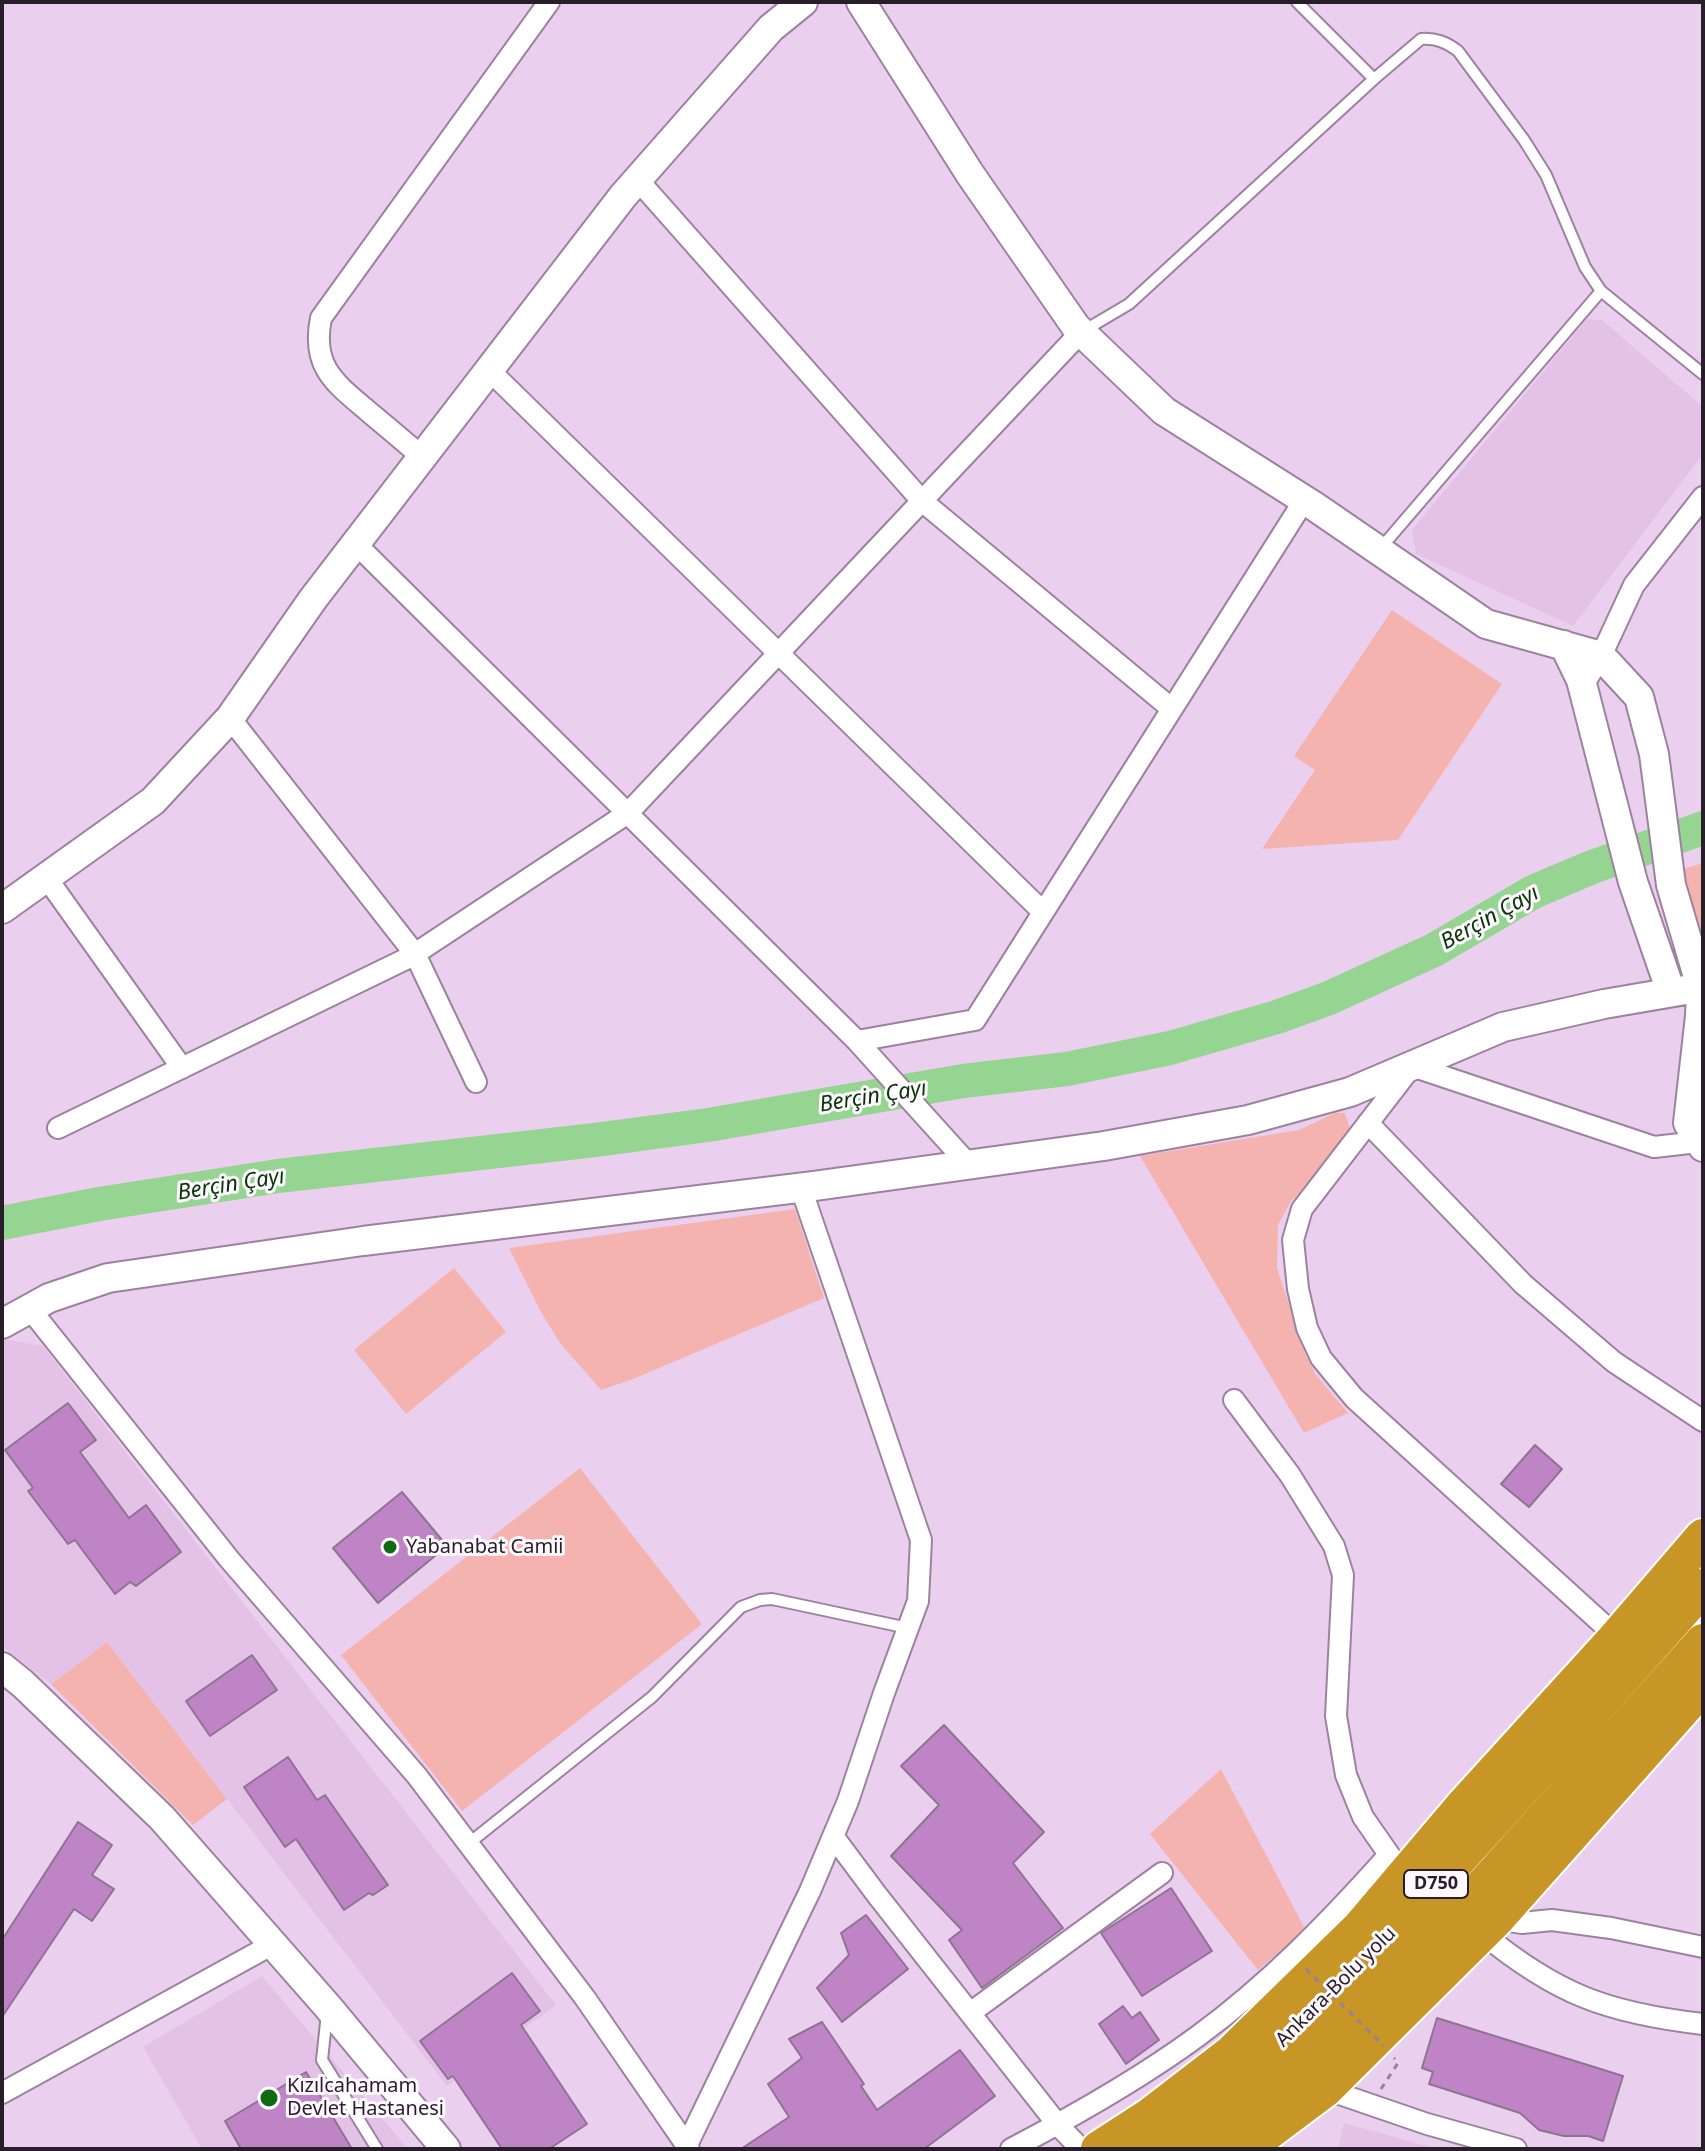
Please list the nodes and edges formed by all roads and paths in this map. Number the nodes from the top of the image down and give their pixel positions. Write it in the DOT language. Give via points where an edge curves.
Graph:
graph roads {
  1 [pos="549,2"];
  2 [pos="803,2"];
  3 [pos="861,2"];
  4 [pos="1297,2"];
  5 [pos="1374,79"];
  6 [pos="637,179"];
  7 [pos="1601,291"];
  8 [pos="1081,332"];
  9 [pos="489,370"];
  10 [pos="1703,374"];
  11 [pos="422,457"];
  12 [pos="1703,497"];
  13 [pos="1305,499"];
  14 [pos="922,501"];
  15 [pos="356,544"];
  16 [pos="1379,550"];
  17 [pos="1564,645"];
  18 [pos="778,653"];
  19 [pos="1601,656"];
  20 [pos="1582,687"];
  21 [pos="1172,709"];
  22 [pos="230,718"];
  23 [pos="628,813"];
  24 [pos="46,877"];
  25 [pos="2,909"];
  26 [pos="1043,912"];
  27 [pos="415,954"];
  28 [pos="1702,987"];
  29 [pos="1671,992"];
  30 [pos="862,1045"];
  31 [pos="1412,1066"];
  32 [pos="182,1068"];
  33 [pos="476,1082"];
  34 [pos="1368,1123"];
  35 [pos="58,1128"];
  36 [pos="1700,1144"];
  37 [pos="965,1160"];
  38 [pos="801,1188"];
  39 [pos="30,1309"];
  40 [pos="2,1324"];
  41 [pos="1234,1400"];
  42 [pos="1703,1421"];
  43 [pos="1703,1537"];
  44 [pos="1703,1587"];
  45 [pos="908,1628"];
  46 [pos="1617,1637"];
  47 [pos="1703,1642"];
  48 [pos="2,1667"];
  49 [pos="1703,1686"];
  50 [pos="833,1836"];
  51 [pos="468,1844"];
  52 [pos="1396,1866"];
  53 [pos="1162,1873"];
  54 [pos="1489,1926"];
  55 [pos="273,1944"];
  56 [pos="1703,1947"];
  57 [pos="1306,1969"];
  58 [pos="328,2007"];
  59 [pos="970,2013"];
  60 [pos="1703,2024"];
  61 [pos="1384,2046"];
  62 [pos="1398,2063"];
  63 [pos="1325,2089"];
  64 [pos="2,2093"];
  65 [pos="1371,2104"];
  66 [pos="1058,2125"];
  67 [pos="439,2147"];
  68 [pos="687,2148"];
  69 [pos="377,2149"];
  70 [pos="1011,2149"];
  71 [pos="1081,2149"];
  72 [pos="1099,2149"];
  73 [pos="1140,2149"];
  74 [pos="1192,2149"];
  75 [pos="1245,2149"];
  76 [pos="1516,2149"];
  1 -- 11 [label="street" via="321,318 318,343 332,379"];
  2 -- 6 [label="street" via="771,28"];
  3 -- 8 [label="street" via="970,174"];
  4 -- 5 [label="lane"];
  5 -- 7 [label="lane" via="1421,39 1443,41 1458,51 1546,175 1585,267"];
  5 -- 8 [label="lane" via="1129,304"];
  6 -- 9 [label="street"];
  6 -- 14 [label="street"];
  7 -- 10 [label="lane"];
  7 -- 16 [label="lane"];
  8 -- 13 [label="street" via="1164,411"];
  8 -- 14 [label="street"];
  9 -- 11 [label="street"];
  9 -- 18 [label="street"];
  11 -- 15 [label="street"];
  12 -- 19 [label="street" via="1634,585"];
  13 -- 16 [label="street"];
  13 -- 21 [label="street"];
  14 -- 18 [label="street"];
  14 -- 21 [label="street"];
  15 -- 22 [label="street"];
  15 -- 23 [label="street"];
  16 -- 17 [label="street" via="1486,624"];
  17 -- 19 [label="street"];
  17 -- 20 [label="street"];
  18 -- 23 [label="street"];
  18 -- 26 [label="street"];
  19 -- 20 [label="street"];
  19 -- 28 [label="street" via="1639,697 1654,754 1671,885"];
  20 -- 29 [label="street" via="1633,882"];
  21 -- 26 [label="street"];
  22 -- 24 [label="street" via="153,801"];
  22 -- 27 [label="street"];
  23 -- 27 [label="street"];
  23 -- 30 [label="street"];
  24 -- 25 [label="street"];
  24 -- 32 [label="street"];
  26 -- 30 [label="street" via="975,1020"];
  27 -- 32 [label="street"];
  27 -- 33 [label="street"];
  28 -- 29 [label="street"];
  28 -- 36 [label="street" via="1688,1123"];
  29 -- 31 [label="street" via="1503,1027"];
  30 -- 37 [label="street"];
  31 -- 34 [label="street"];
  31 -- 36 [label="street" via="1654,1147"];
  31 -- 37 [label="street" via="1350,1092 1248,1120 1104,1146"];
  32 -- 35 [label="street"];
  34 -- 42 [label="street" via="1523,1284 1614,1362"];
  34 -- 46 [label="street" via="1302,1209 1293,1240 1307,1328 1321,1358 1354,1398"];
  37 -- 38 [label="street"];
  38 -- 39 [label="street" via="108,1278"];
  38 -- 45 [label="street" via="921,1540 918,1601"];
  39 -- 40 [label="street"];
  39 -- 51 [label="street" via="229,1559 417,1776"];
  41 -- 52 [label="street" via="1334,1546 1343,1575 1336,1716 1346,1775 1363,1817"];
  43 -- 46 [label="highway"];
  44 -- 73 [label="highway, Ankara-Bolu yolu / D750" via="1306,2021 1195,2114"];
  45 -- 50 [label="street"];
  45 -- 51 [label="lane" via="772,1599 741,1607 652,1697"];
  46 -- 52 [label="highway" via="1466,1803"];
  47 -- 74 [label="highway, Ankara-Bolu yolu / D750" via="1465,1906 1282,2085"];
  48 -- 55 [label="street" via="162,1818"];
  49 -- 54 [label="highway"];
  50 -- 59 [label="street"];
  50 -- 68 [label="street"];
  51 -- 68 [label="street" via="585,1998"];
  52 -- 66 [label="street" via="1198,2036"];
  52 -- 72 [label="highway" via="1360,1928 1232,2053"];
  53 -- 59 [label="street"];
  54 -- 56 [label="street" via="1552,1920"];
  54 -- 60 [label="street" via="1510,1956 1566,1991 1618,2010"];
  54 -- 63 [label="highway"];
  55 -- 58 [label="street"];
  55 -- 64 [label="street"];
  57 -- 61 [label="path, bridge"];
  58 -- 67 [label="street"];
  58 -- 69 [label="lane" via="322,2060"];
  59 -- 66 [label="street"];
  62 -- 65 [label="path"];
  63 -- 65 [label="street"];
  63 -- 75 [label="highway"];
  65 -- 76 [label="street"];
  66 -- 70 [label="street"];
  66 -- 71 [label="street"];
}
